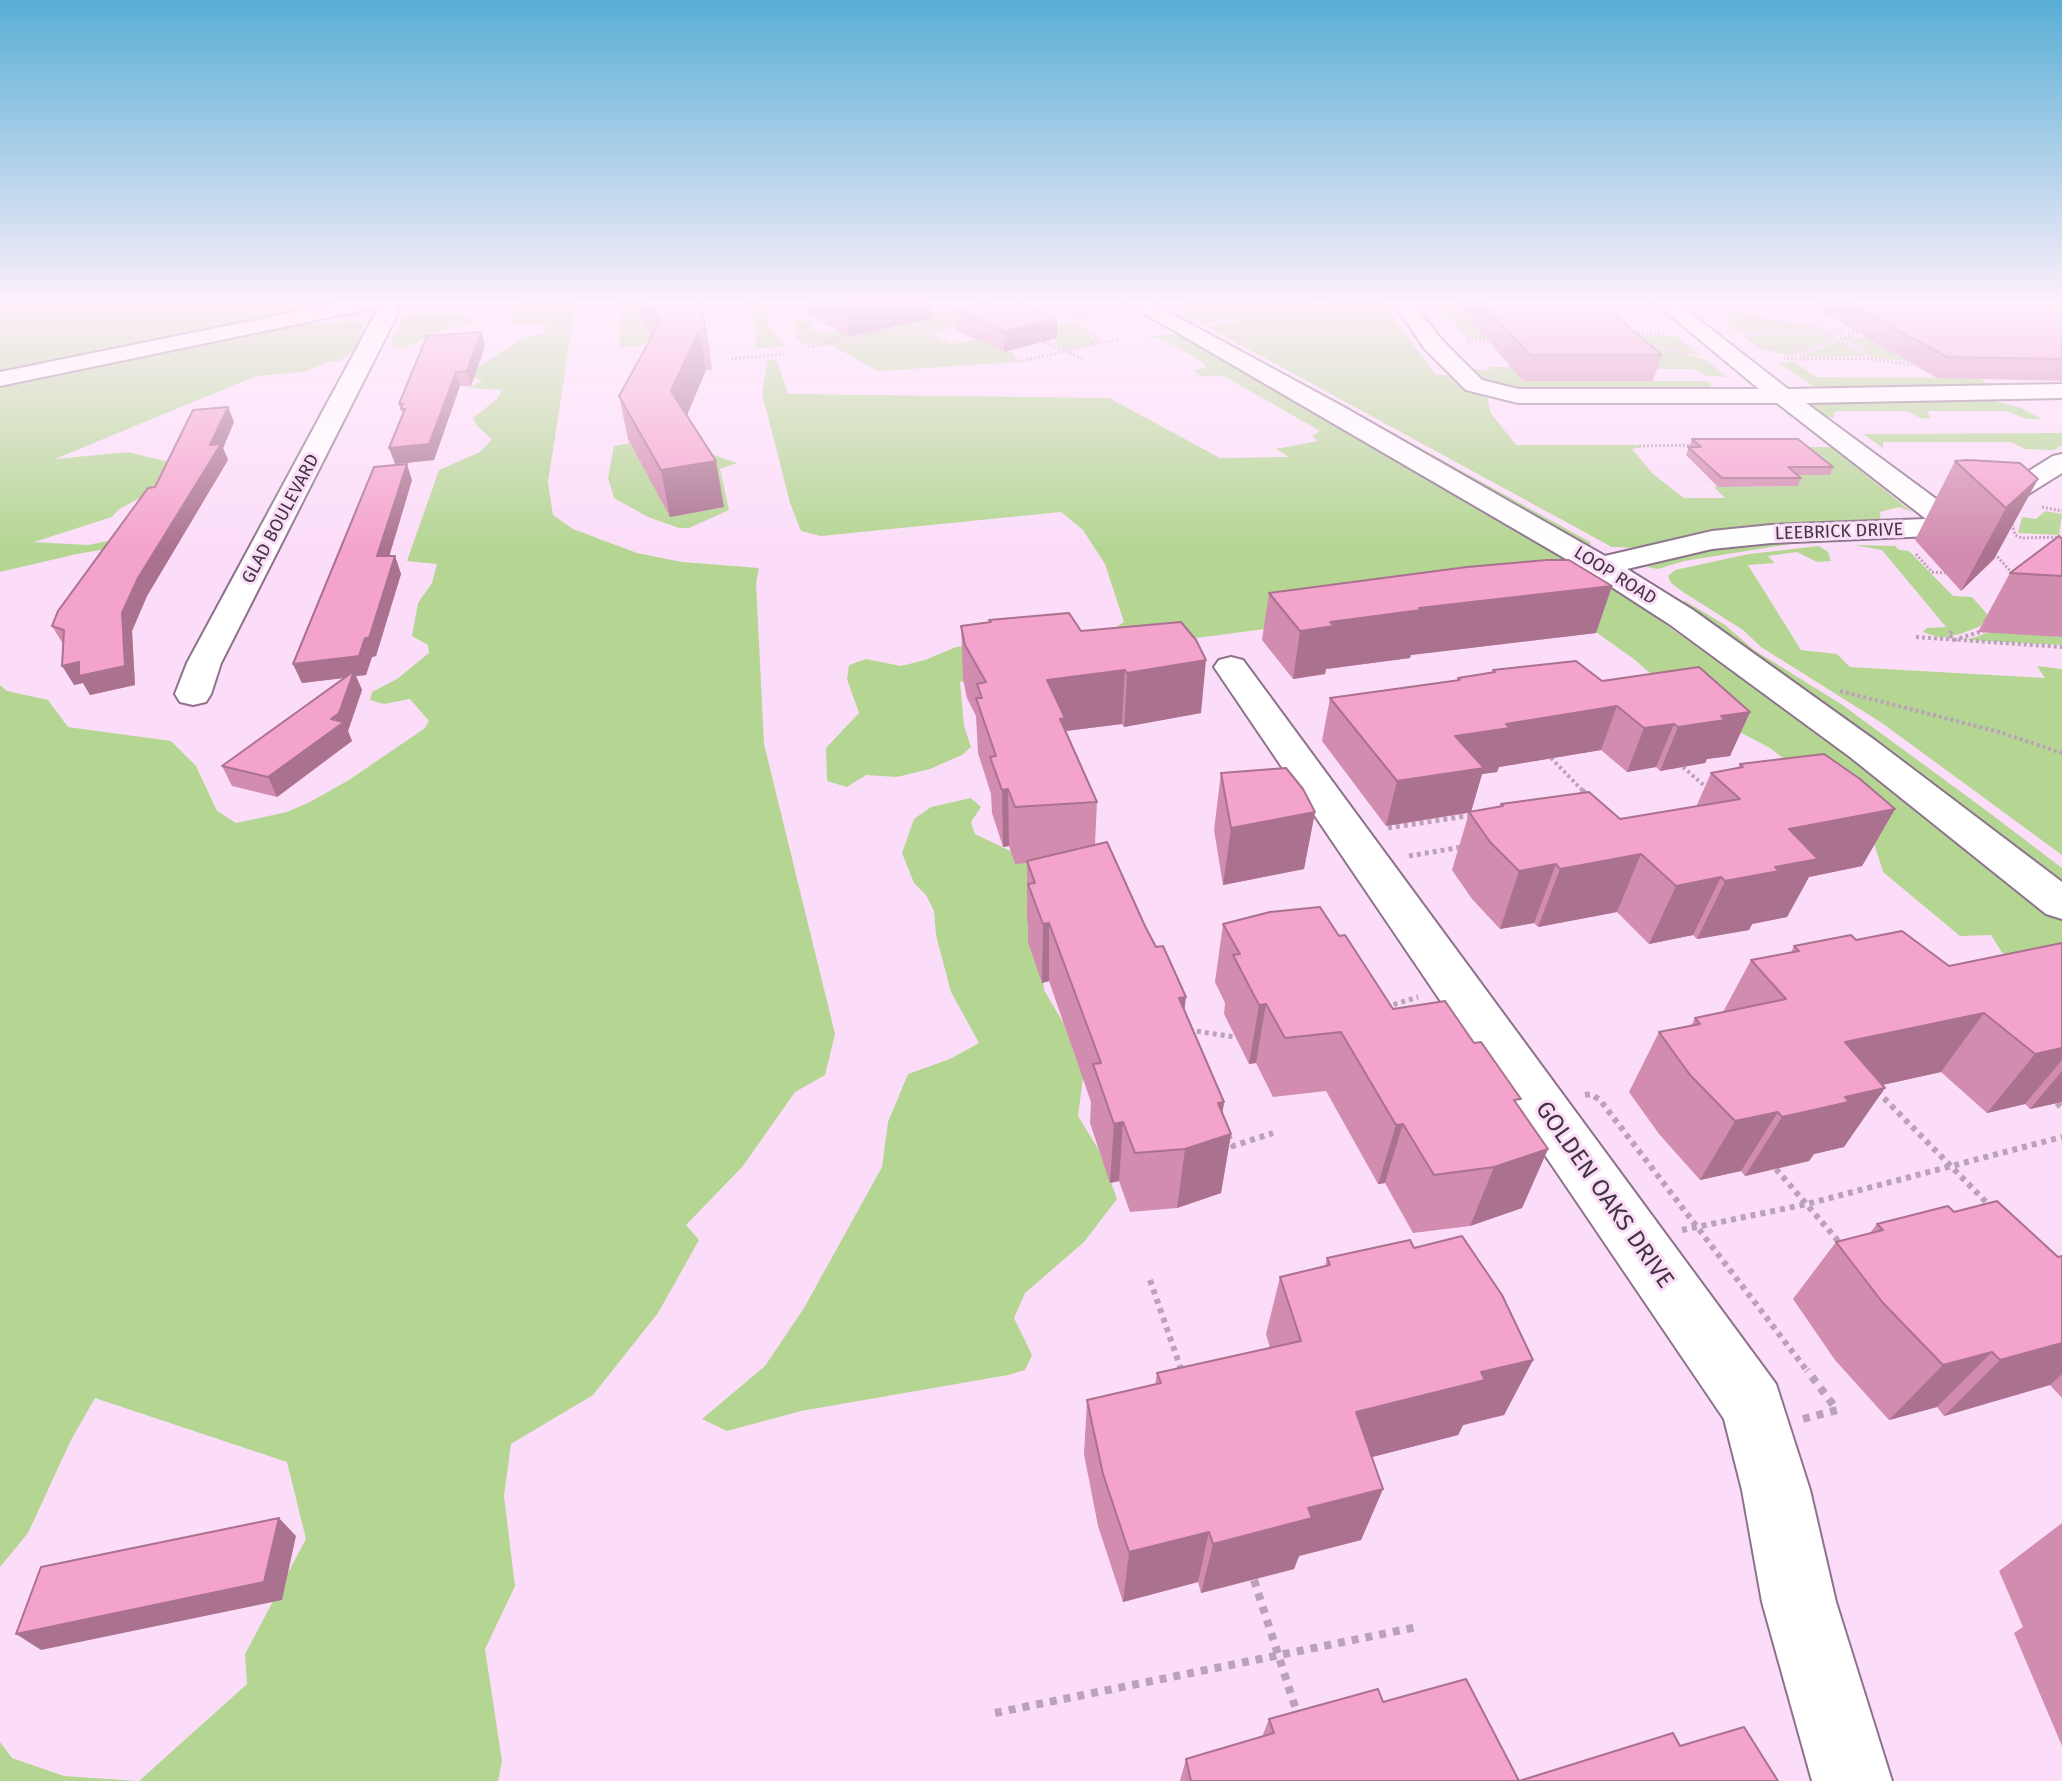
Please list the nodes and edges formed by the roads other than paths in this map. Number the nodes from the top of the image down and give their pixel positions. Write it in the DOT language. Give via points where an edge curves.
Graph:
graph roads {
  1 [pos="351,384"];
  2 [pos="1285,384"];
  3 [pos="1473,384"];
  4 [pos="1770,384"];
  5 [pos="2062,391"];
  6 [pos="2004,393"];
  7 [pos="1785,394"];
  8 [pos="2049,417"];
  9 [pos="2062,462"];
  10 [pos="1954,526"];
  11 [pos="1601,566"];
  12 [pos="1231,667"];
  13 [pos="193,694"];
  14 [pos="2062,904"];
  15 [pos="1852,1781"];
  1 -- 13 [label="street, GLAD BOULEVARD" via="204,663"];
  2 -- 11 [label="street, LOOP ROAD"];
  3 -- 7 [label="street" via="1537,397"];
  4 -- 7 [label="street"];
  5 -- 6 [label="street"];
  6 -- 7 [label="street"];
  6 -- 8 [label="street"];
  7 -- 10 [label="street"];
  9 -- 10 [label="street, LEEBRICK DRIVE" via="1975,519"];
  10 -- 11 [label="street, LEEBRICK DRIVE" via="1712,540"];
  11 -- 14 [label="street, LOOP ROAD" via="1710,636"];
  12 -- 15 [label="street, GOLDEN OAKS DRIVE" via="1753,1406 1799,1602"];
}
